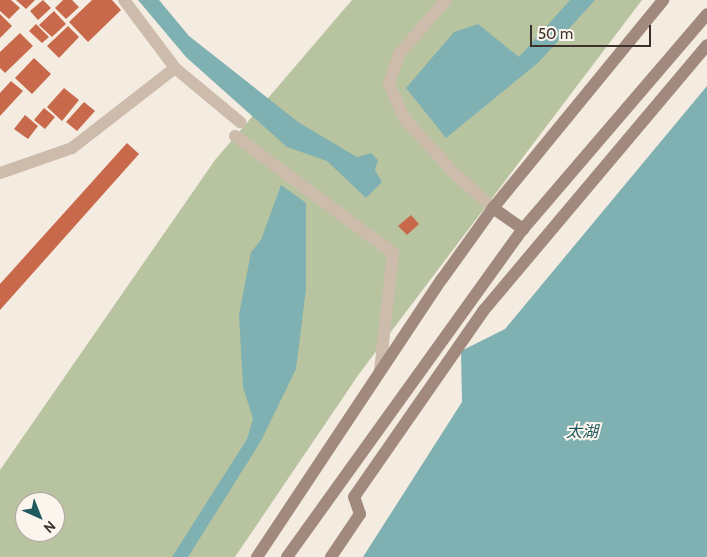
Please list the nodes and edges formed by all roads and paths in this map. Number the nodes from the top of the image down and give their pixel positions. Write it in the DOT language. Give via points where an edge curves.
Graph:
graph roads {
  1 [pos="124,0"];
  2 [pos="446,0"];
  3 [pos="663,0"];
  4 [pos="707,14"];
  5 [pos="707,45"];
  6 [pos="175,68"];
  7 [pos="240,122"];
  8 [pos="235,136"];
  9 [pos="0,173"];
  10 [pos="494,208"];
  11 [pos="524,229"];
  12 [pos="380,370"];
  13 [pos="257,557"];
  14 [pos="287,557"];
  15 [pos="332,557"];
  1 -- 6 [label="street"];
  2 -- 10 [label="street" via="398,54 389,84 404,118 452,171"];
  3 -- 10 [label="main road"];
  4 -- 11 [label="main road"];
  5 -- 15 [label="main road" via="484,310 354,497 360,514"];
  6 -- 7 [label="street"];
  6 -- 9 [label="street" via="72,148"];
  8 -- 12 [label="street" via="393,253"];
  10 -- 11 [label="main road"];
  10 -- 12 [label="main road"];
  11 -- 14 [label="main road"];
  12 -- 13 [label="main road"];
}
